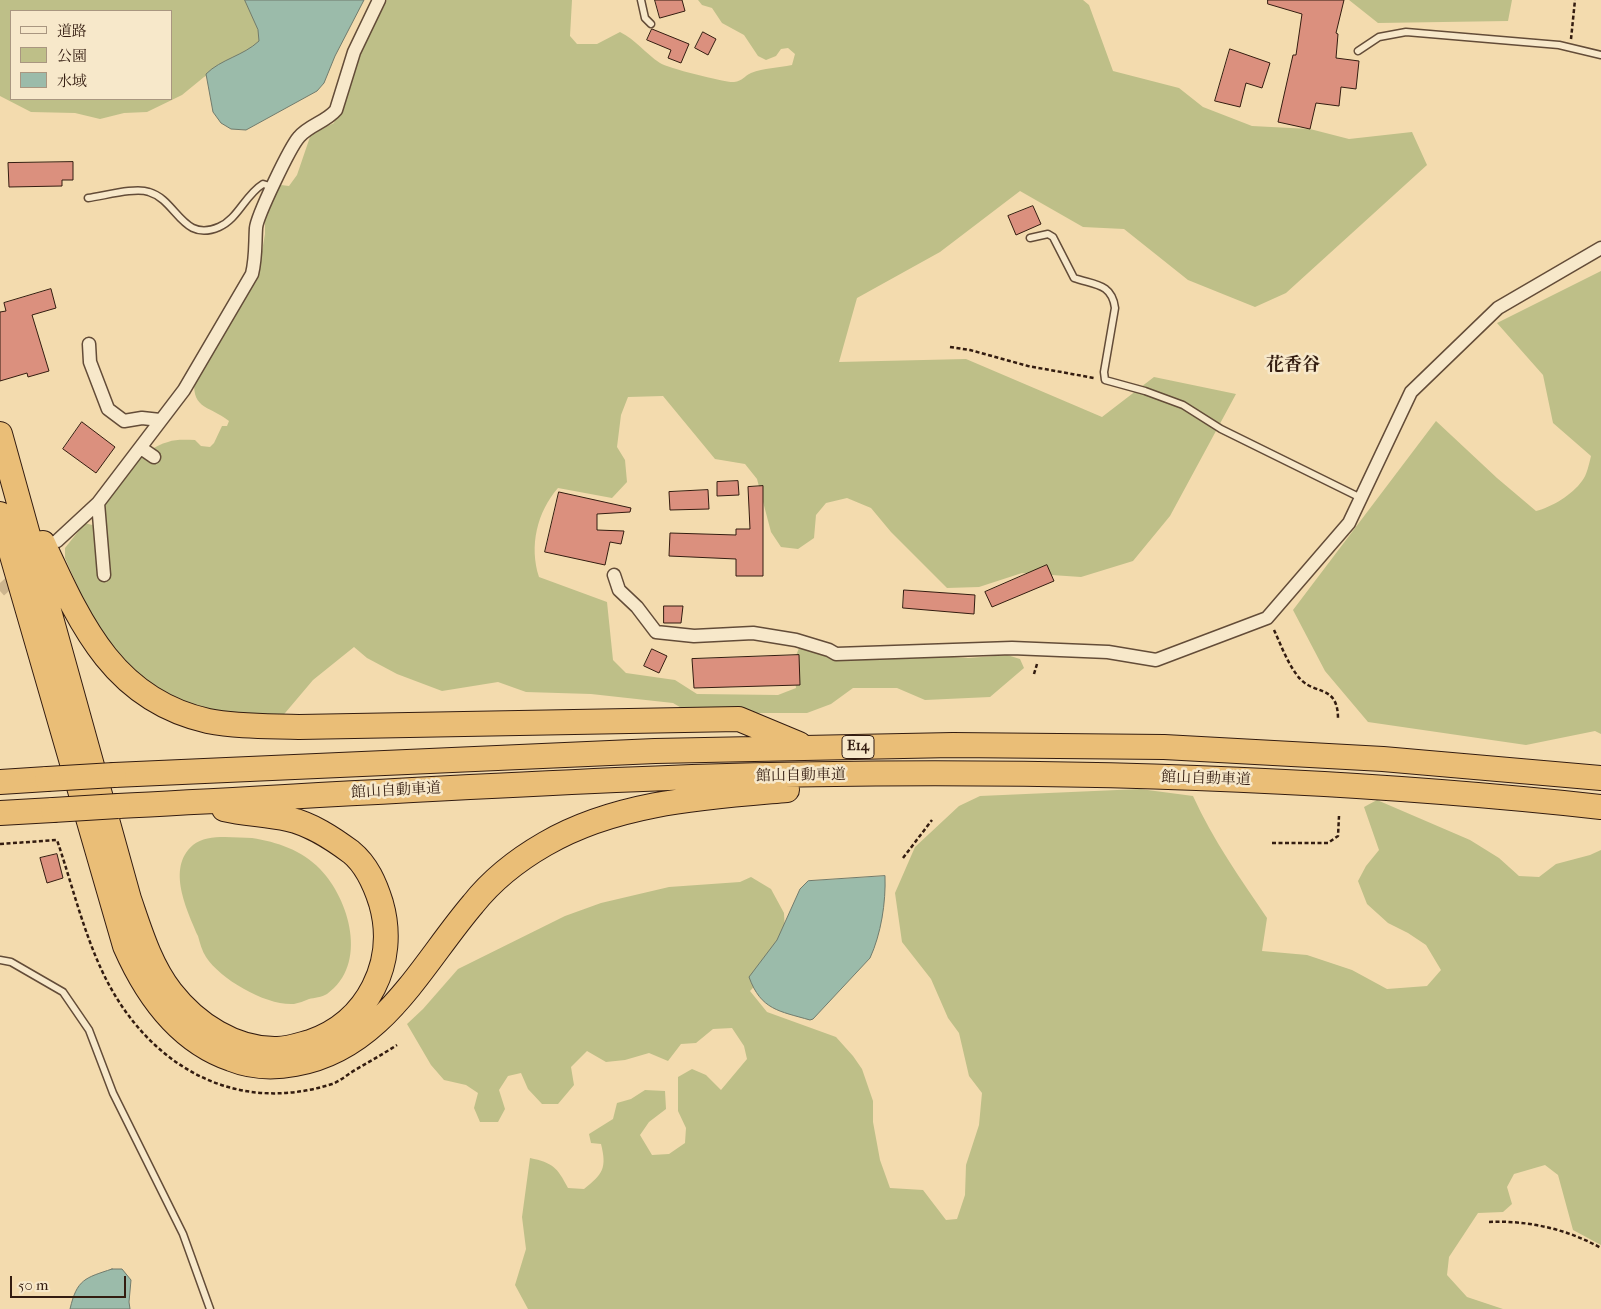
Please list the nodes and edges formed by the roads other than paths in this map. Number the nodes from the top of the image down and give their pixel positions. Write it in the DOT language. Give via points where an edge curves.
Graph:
graph roads {
  1 [pos="379,0"];
  2 [pos="641,0"];
  3 [pos="651,24"];
  4 [pos="1358,51"];
  5 [pos="1601,55"];
  6 [pos="273,187"];
  7 [pos="88,198"];
  8 [pos="1030,238"];
  9 [pos="1601,248"];
  10 [pos="90,344"];
  11 [pos="160,420"];
  12 [pos="0,434"];
  13 [pos="141,448"];
  14 [pos="154,457"];
  15 [pos="13,477"];
  16 [pos="1361,498"];
  17 [pos="98,503"];
  18 [pos="0,514"];
  19 [pos="57,541"];
  20 [pos="104,575"];
  21 [pos="614,575"];
  22 [pos="807,748"];
  23 [pos="990,774"];
  24 [pos="1601,778"];
  25 [pos="0,782"];
  26 [pos="197,802"];
  27 [pos="1601,807"];
  28 [pos="0,813"];
  29 [pos="0,960"];
  30 [pos="210,1309"];
  1 -- 6 [label="street" via="354,52 336,110 330,118 299,137"];
  2 -- 3 [label="lane" via="645,18"];
  4 -- 5 [label="lane" via="1379,37 1406,32 1570,48"];
  6 -- 7 [label="lane" via="262,184 253,190 227,223 203,230 190,228 163,198 147,191"];
  6 -- 11 [label="street" via="256,226 252,274 184,390"];
  8 -- 16 [label="lane" via="1048,234 1053,237 1074,278 1109,290 1114,298 1105,380 1183,405 1221,429"];
  9 -- 16 [label="street" via="1498,308 1411,392"];
  10 -- 11 [label="street" via="90,362 108,409 124,421"];
  11 -- 13 [label="street"];
  12 -- 15 [label="highway"];
  13 -- 14 [label="street"];
  13 -- 17 [label="street"];
  15 -- 22 [label="highway" via="56,572 95,644 125,680 142,694 162,706 191,716 235,725 299,727 739,719"];
  15 -- 26 [label="highway" via="129,899 146,948 161,976 189,1012 233,1041 278,1049 324,1037 362,1007 376,986 384,965 384,914 368,871 353,854 314,828 288,819 241,814"];
  16 -- 21 [label="street" via="1350,523 1267,618 1156,660 1108,652 1012,648 836,654 796,640 753,633 694,636 656,632 619,590"];
  17 -- 19 [label="street"];
  17 -- 20 [label="street"];
  18 -- 23 [label="highway" via="125,946 136,970 180,1029 195,1042 240,1063 267,1066 302,1063 330,1054 349,1043 389,1012 473,903 499,878 545,844 590,822 698,798"];
  22 -- 24 [label="highway, 館山自動車道 / E14" via="953,745 1164,747 1383,759"];
  22 -- 25 [label="highway, 館山自動車道 / E14, bridge" via="655,751"];
  23 -- 26 [label="highway, 館山自動車道 / E14" via="694,777"];
  23 -- 27 [label="highway, 館山自動車道 / E14" via="1106,774 1381,786"];
  26 -- 28 [label="highway, 館山自動車道 / E14, bridge"];
  29 -- 30 [label="lane" via="11,962 63,992 89,1030 113,1092 182,1234"];
}
